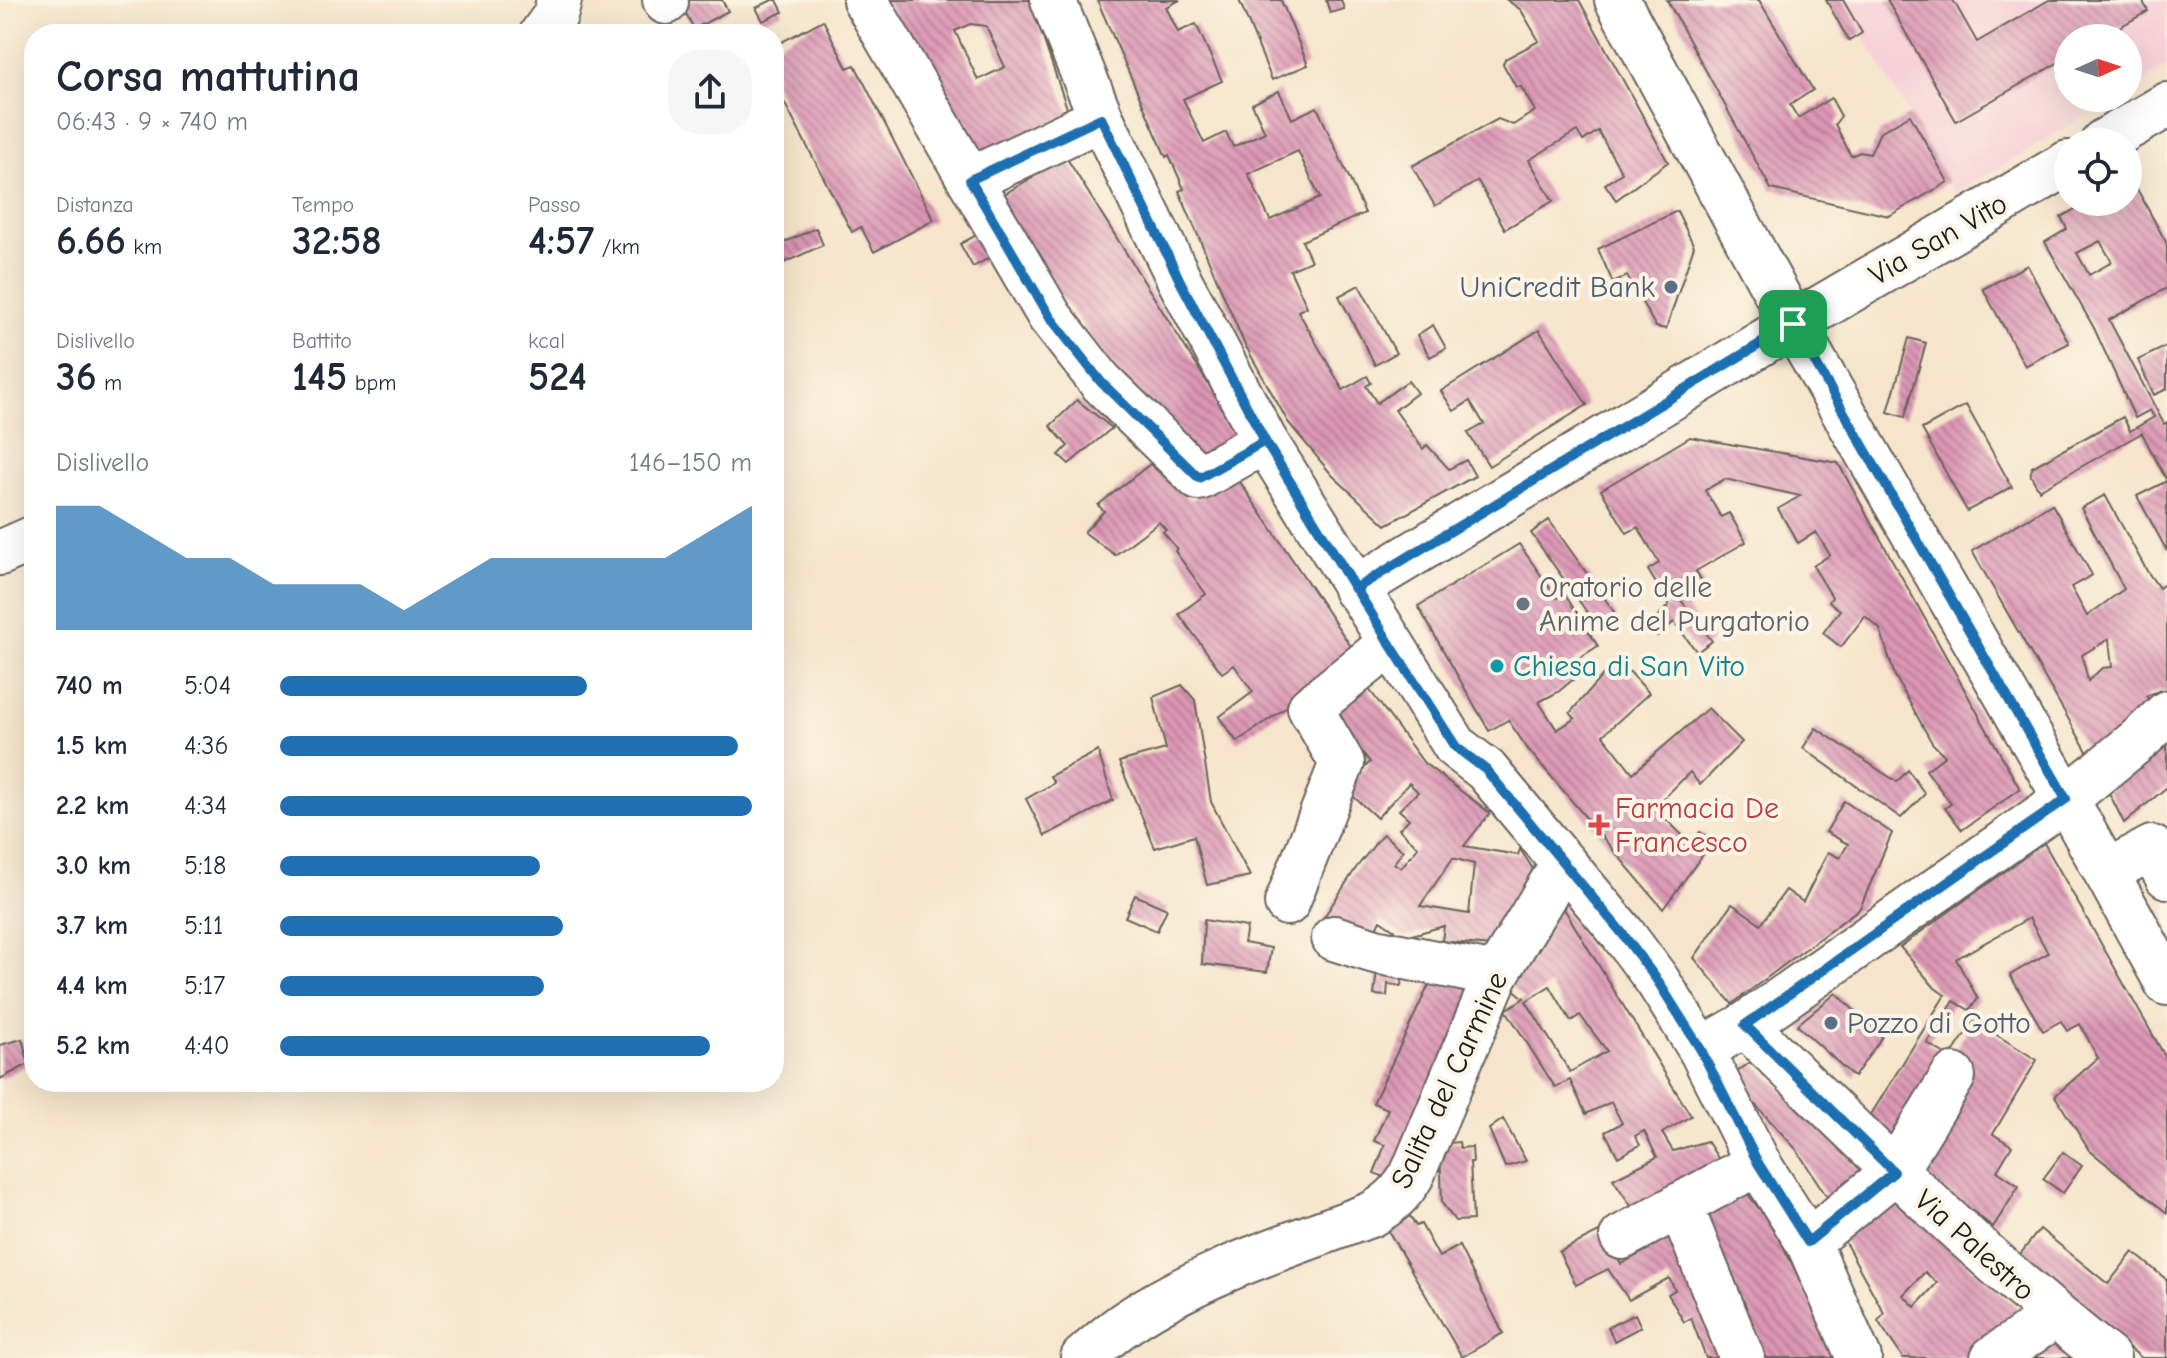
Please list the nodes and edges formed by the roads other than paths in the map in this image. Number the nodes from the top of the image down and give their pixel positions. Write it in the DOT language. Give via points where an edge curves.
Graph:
graph roads {
  1 [pos="559,0"];
  2 [pos="865,0"];
  3 [pos="1053,0"];
  4 [pos="1617,0"];
  5 [pos="549,24"];
  6 [pos="2167,105"];
  7 [pos="1101,118"];
  8 [pos="2127,128"];
  9 [pos="2054,171"];
  10 [pos="970,180"];
  11 [pos="1793,324"];
  12 [pos="1265,441"];
  13 [pos="24,542"];
  14 [pos="0,553"];
  15 [pos="1355,589"];
  16 [pos="1390,644"];
  17 [pos="2167,713"];
  18 [pos="2066,799"];
  19 [pos="1563,864"];
  20 [pos="2106,872"];
  21 [pos="2167,876"];
  22 [pos="1287,903"];
  23 [pos="1334,938"];
  24 [pos="1496,975"];
  25 [pos="2167,983"];
  26 [pos="1745,1025"];
  27 [pos="1701,1050"];
  28 [pos="1953,1076"];
  29 [pos="1758,1163"];
  30 [pos="1894,1172"];
  31 [pos="1680,1205"];
  32 [pos="1622,1237"];
  33 [pos="1808,1242"];
  34 [pos="2055,1316"];
  35 [pos="1083,1358"];
  36 [pos="1742,1358"];
  37 [pos="1859,1358"];
  38 [pos="1993,1358"];
  39 [pos="2108,1358"];
  1 -- 5 [label="street"];
  2 -- 10 [label="street"];
  3 -- 7 [label="street"];
  4 -- 11 [label="street"];
  6 -- 8 [label="street"];
  7 -- 10 [label="street"];
  7 -- 12 [label="street"];
  9 -- 11 [label="street, Via San Vito"];
  10 -- 12 [label="street" via="1058,328 1101,382 1199,478"];
  11 -- 15 [label="street, Via San Vito"];
  11 -- 18 [label="street"];
  12 -- 15 [label="street"];
  13 -- 14 [label="street"];
  15 -- 16 [label="street"];
  16 -- 19 [label="street" via="1456,747 1486,770"];
  16 -- 22 [label="street" via="1310,708 1342,763"];
  17 -- 18 [label="street"];
  18 -- 20 [label="street"];
  18 -- 26 [label="street"];
  19 -- 24 [label="street, Salita del Carmine"];
  19 -- 27 [label="street" via="1657,980"];
  20 -- 21 [label="street" via="2152,848"];
  20 -- 25 [label="street"];
  23 -- 24 [label="street"];
  24 -- 35 [label="street, Salita del Carmine" via="1412,1175 1387,1206 1216,1273 1124,1324"];
  26 -- 27 [label="street"];
  26 -- 30 [label="street, Via Palestro"];
  27 -- 29 [label="street"];
  28 -- 30 [label="street"];
  29 -- 31 [label="street"];
  29 -- 33 [label="street"];
  30 -- 33 [label="street"];
  30 -- 34 [label="street, Via Palestro"];
  31 -- 32 [label="street"];
  31 -- 36 [label="street"];
  33 -- 37 [label="street"];
  34 -- 38 [label="street"];
  34 -- 39 [label="street, Via Palestro"];
}
